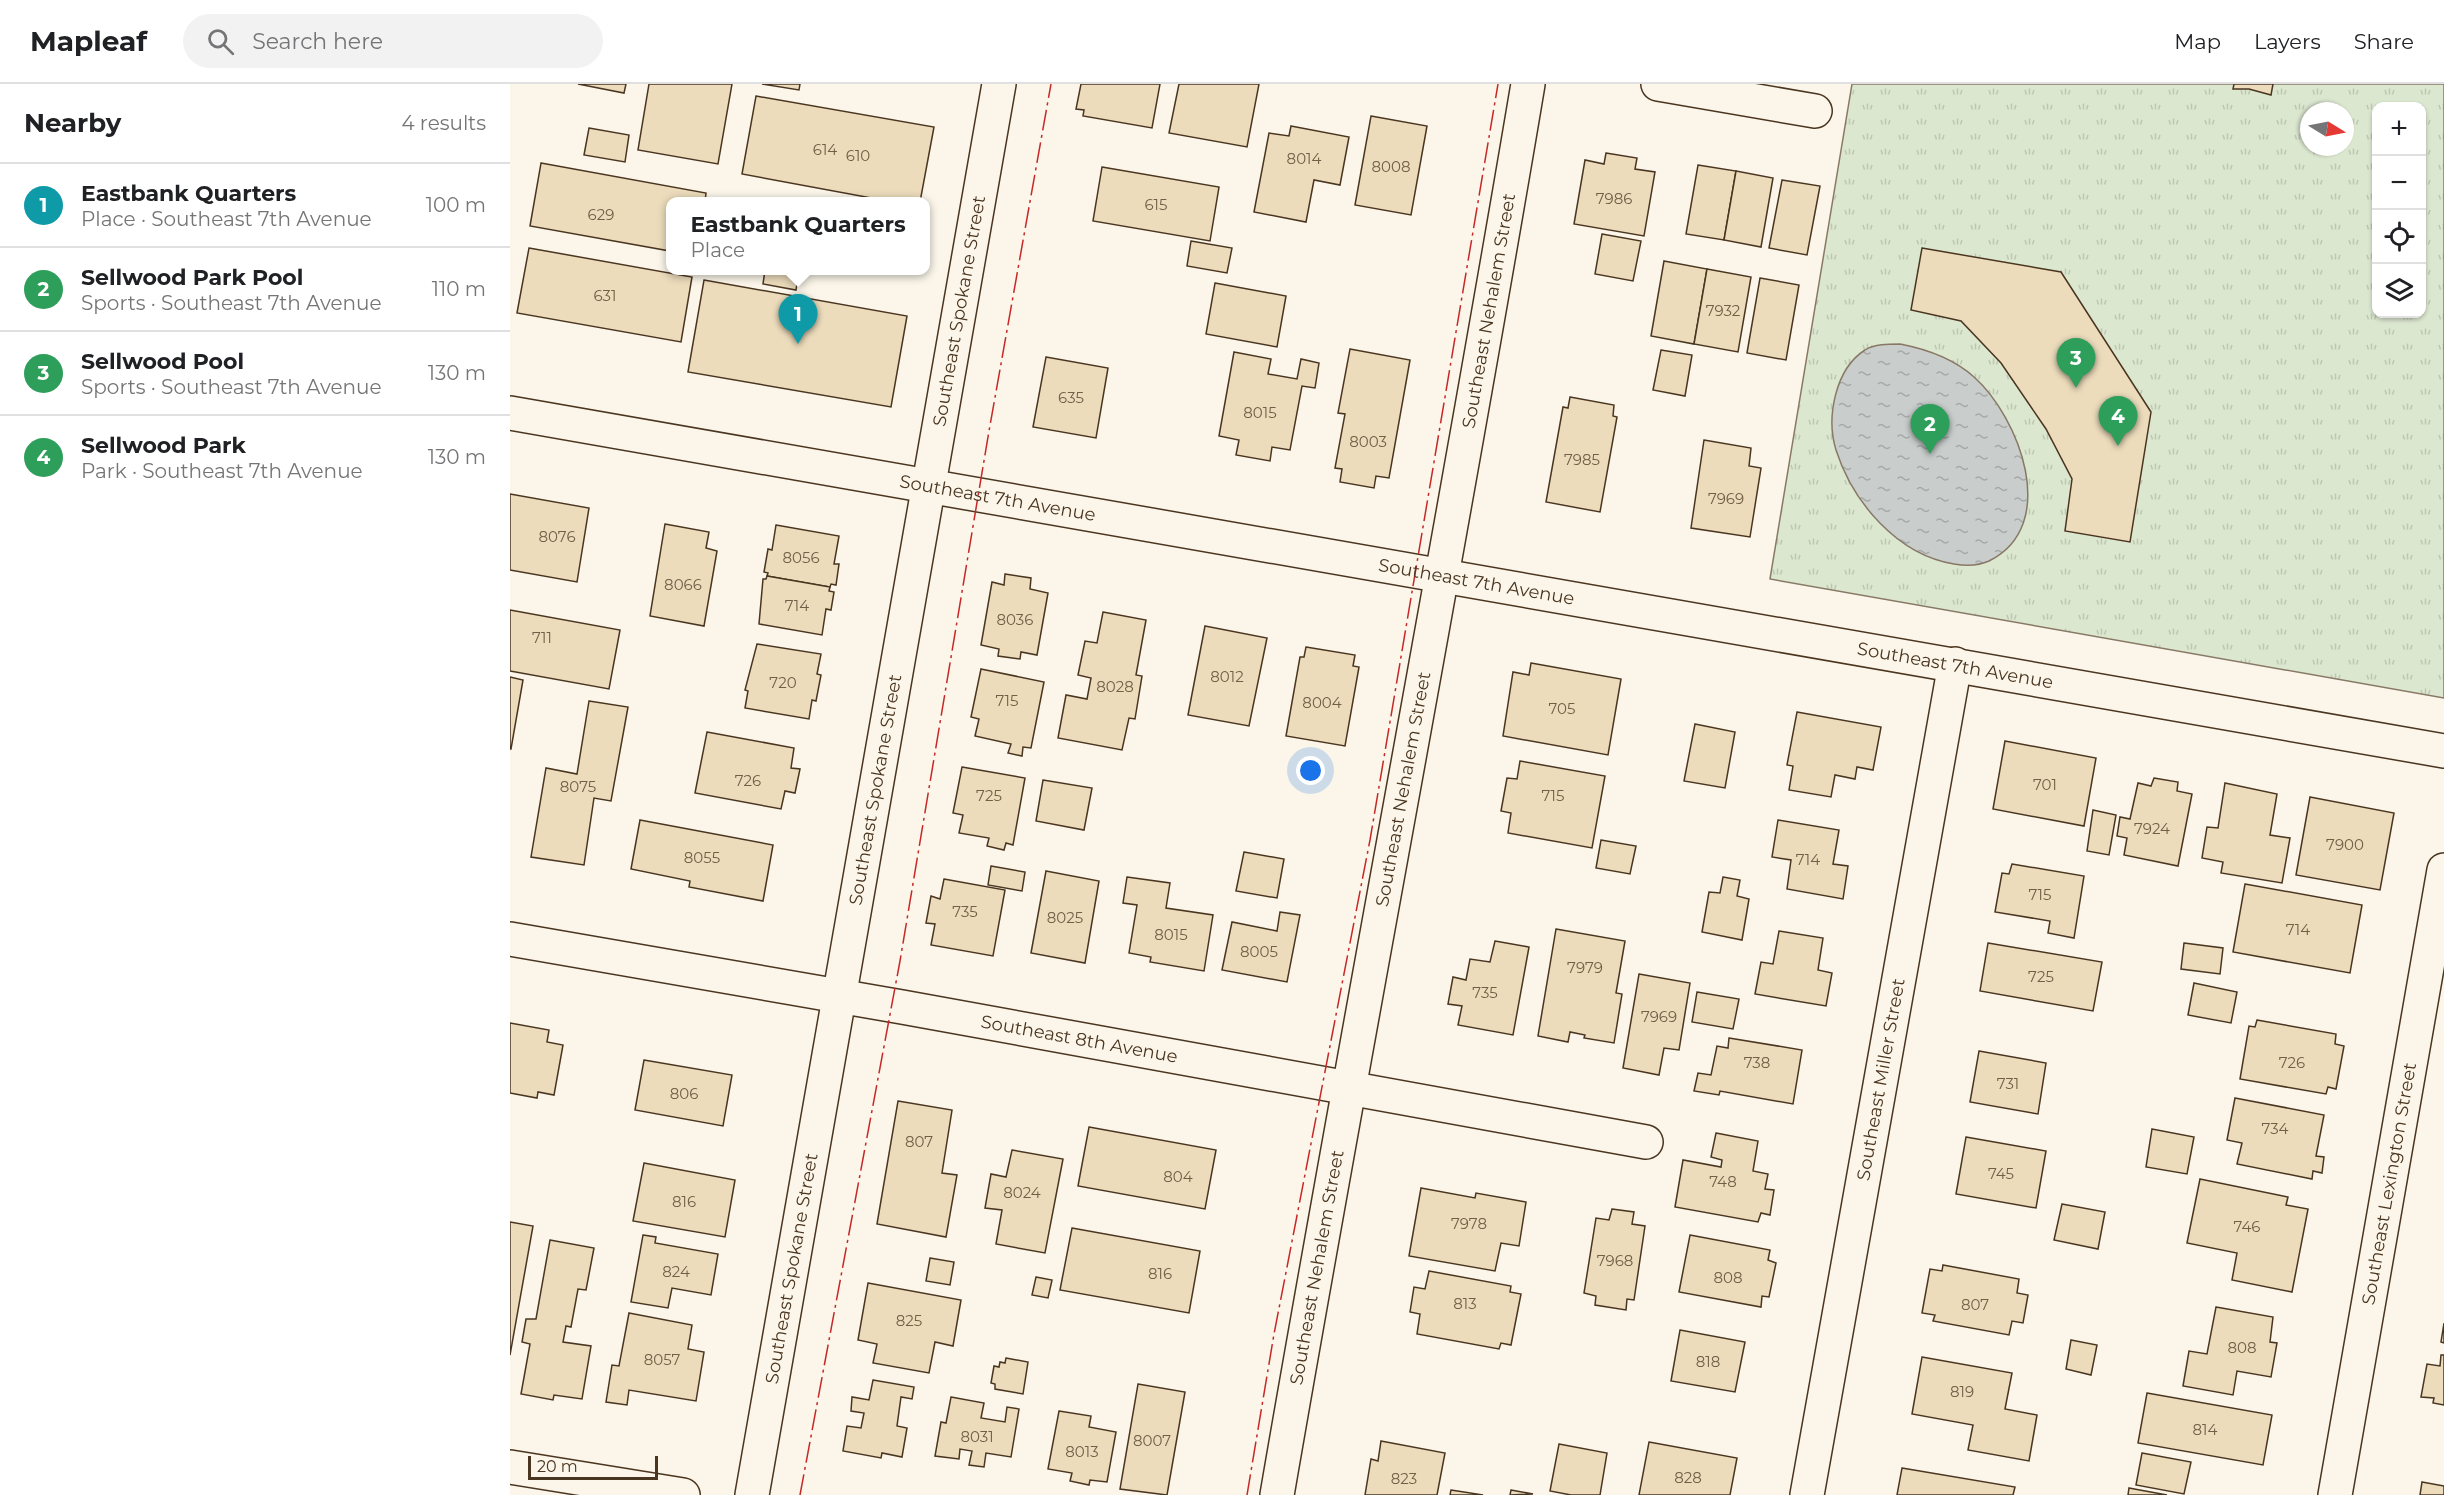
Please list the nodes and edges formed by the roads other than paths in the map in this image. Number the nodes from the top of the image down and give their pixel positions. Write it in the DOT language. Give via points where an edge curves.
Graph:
graph roads {
  1 [pos="999,84"];
  2 [pos="1528,84"];
  3 [pos="1658,84"];
  4 [pos="1815,111"];
  5 [pos="510,412"];
  6 [pos="929,485"];
  7 [pos="1444,575"];
  8 [pos="1954,664"];
  9 [pos="2444,751"];
  10 [pos="2444,870"];
  11 [pos="510,939"];
  12 [pos="840,996"];
  13 [pos="1348,1088"];
  14 [pos="1646,1142"];
  15 [pos="510,1467"];
  16 [pos="683,1495"];
  17 [pos="752,1495"];
  18 [pos="1277,1495"];
  19 [pos="1807,1495"];
  20 [pos="2335,1495"];
  1 -- 6 [label="street, Southeast Spokane Street"];
  2 -- 7 [label="street, Southeast Nehalem Street"];
  3 -- 4 [label="street"];
  5 -- 6 [label="street, Southeast 7th Avenue"];
  6 -- 7 [label="street, Southeast 7th Avenue"];
  6 -- 12 [label="street, Southeast Spokane Street"];
  7 -- 8 [label="street, Southeast 7th Avenue"];
  7 -- 13 [label="street, Southeast Nehalem Street"];
  8 -- 9 [label="street, Southeast 7th Avenue"];
  8 -- 19 [label="street, Southeast Miller Street"];
  10 -- 20 [label="street, Southeast Lexington Street"];
  11 -- 12 [label="street, Southeast 8th Avenue"];
  12 -- 13 [label="street, Southeast 8th Avenue"];
  12 -- 17 [label="street, Southeast Spokane Street"];
  13 -- 14 [label="street, Southeast 8th Avenue"];
  13 -- 18 [label="street, Southeast Nehalem Street"];
  15 -- 16 [label="street"];
}
